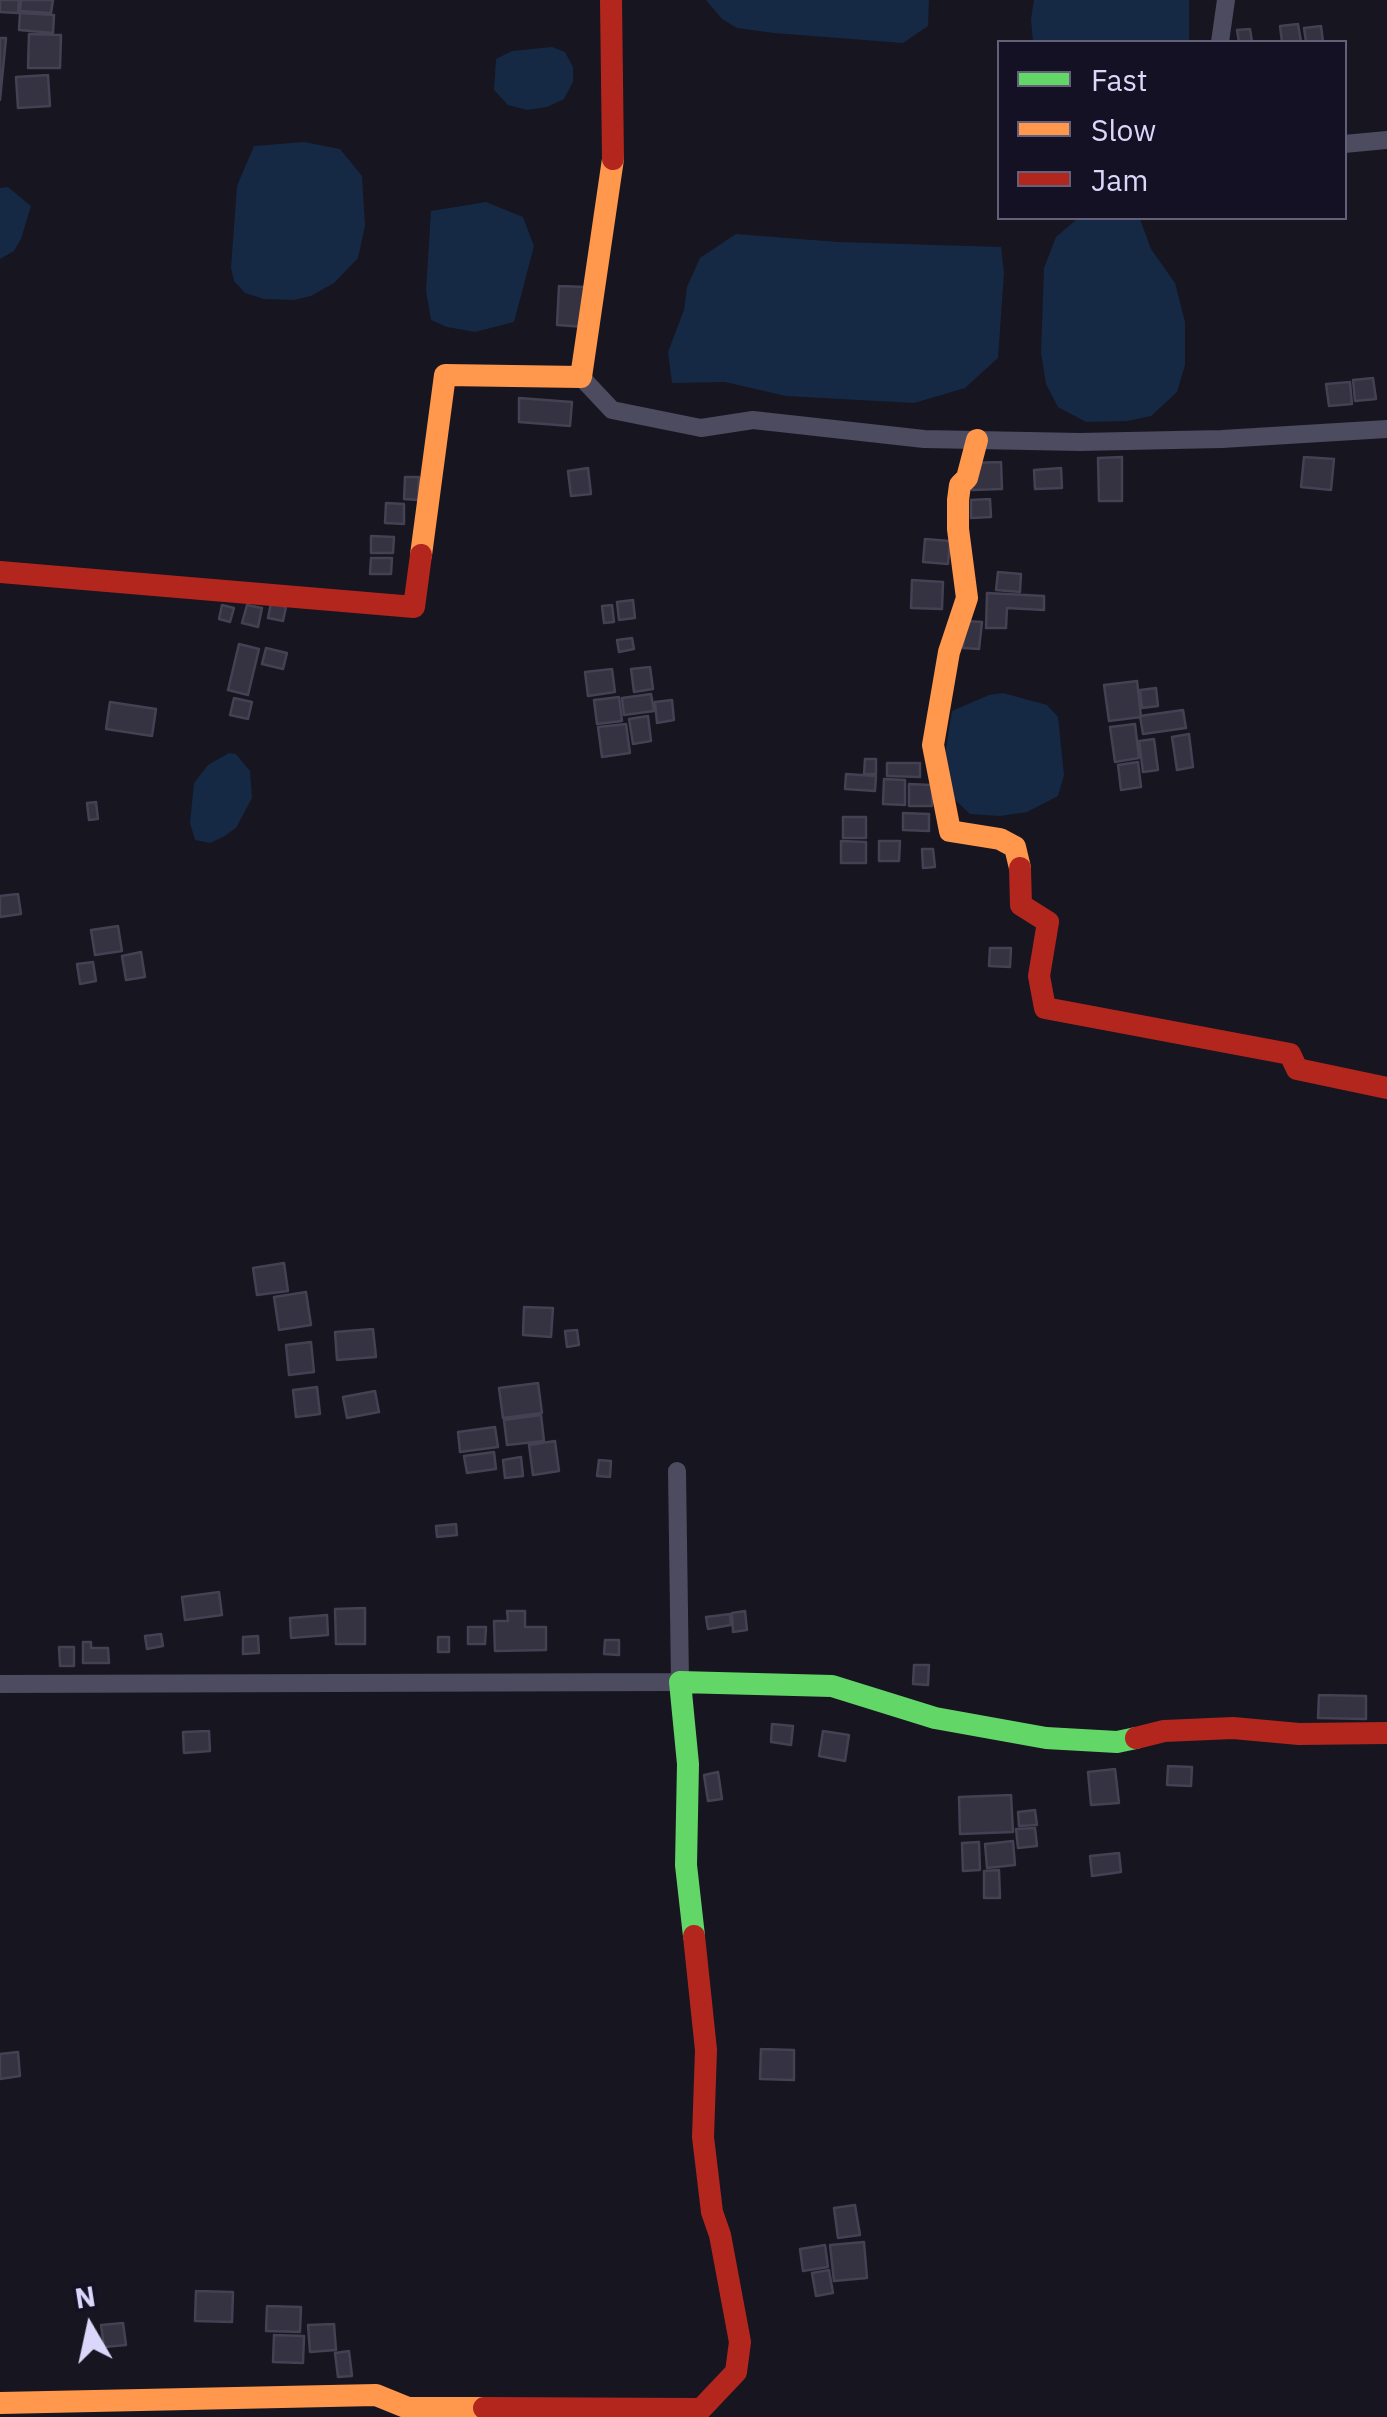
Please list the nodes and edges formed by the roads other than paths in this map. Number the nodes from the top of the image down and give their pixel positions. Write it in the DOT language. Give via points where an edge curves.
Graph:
graph roads {
  1 [pos="611,0"];
  2 [pos="1226,0"];
  3 [pos="1220,40"];
  4 [pos="1387,140"];
  5 [pos="1347,144"];
  6 [pos="581,377"];
  7 [pos="1387,430"];
  8 [pos="976,440"];
  9 [pos="0,572"];
  10 [pos="1387,1088"];
  11 [pos="677,1471"];
  12 [pos="680,1682"];
  13 [pos="0,1684"];
  14 [pos="1387,1733"];
  15 [pos="0,2403"];
  16 [pos="268,2406"];
  17 [pos="701,2413"];
  1 -- 6 [label="street" via="615,146"];
  2 -- 3 [label="street"];
  4 -- 5 [label="street"];
  6 -- 8 [label="street" via="612,410 700,428 753,420"];
  6 -- 9 [label="street" via="445,375 414,607"];
  7 -- 8 [label="street"];
  8 -- 10 [label="street" via="958,500 967,598 949,652 934,744 950,830 1015,847 1021,906 1048,922 1039,976 1045,1008 1290,1054 1297,1070"];
  11 -- 12 [label="street"];
  12 -- 13 [label="street"];
  12 -- 14 [label="street" via="832,1686 935,1718 1046,1738 1118,1742 1164,1731 1233,1728"];
  12 -- 17 [label="street" via="688,1764 686,1865 706,2050 702,2137 740,2342 736,2372"];
  15 -- 16 [label="street"];
  16 -- 17 [label="street" via="376,2395 408,2408"];
}
